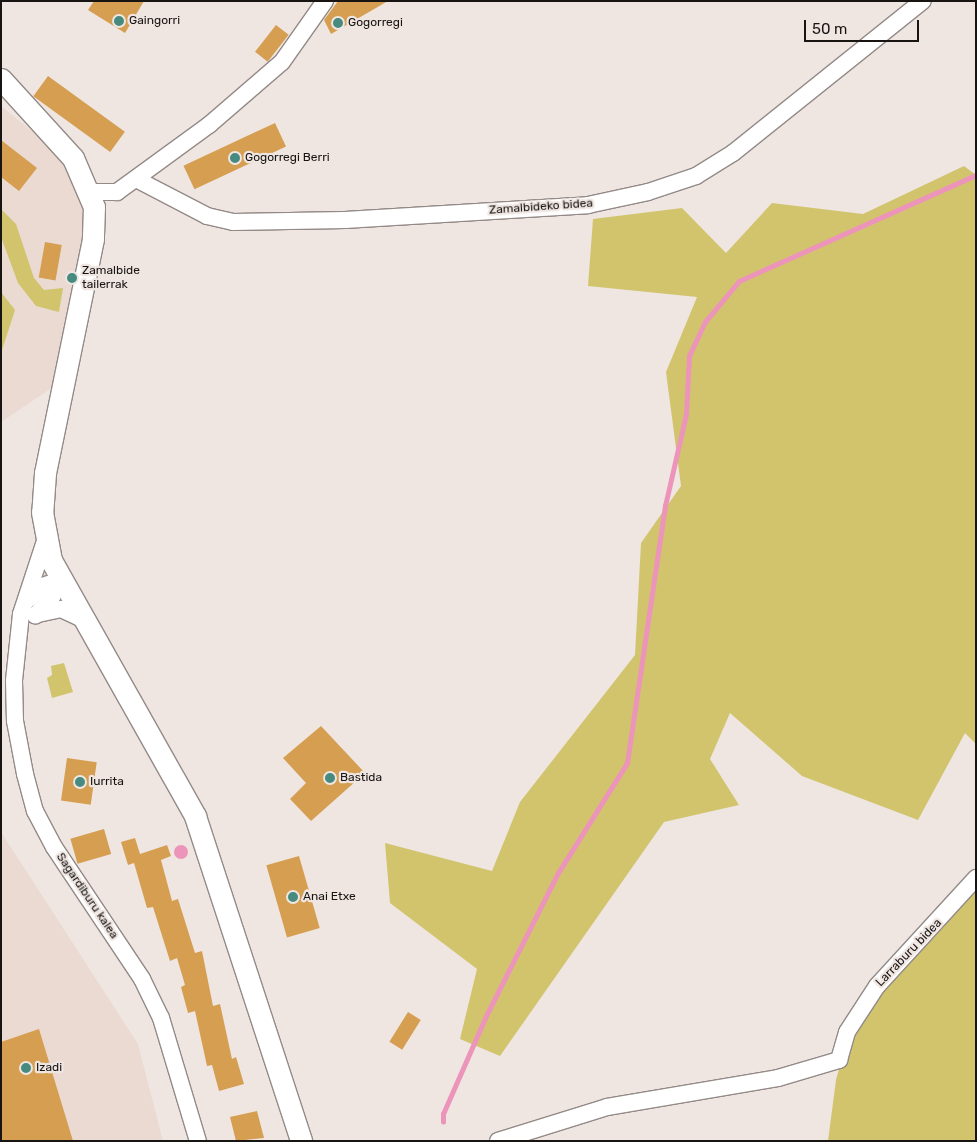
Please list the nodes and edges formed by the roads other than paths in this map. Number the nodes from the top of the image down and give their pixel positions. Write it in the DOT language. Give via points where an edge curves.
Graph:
graph roads {
  1 [pos="325,1"];
  2 [pos="923,1"];
  3 [pos="1,79"];
  4 [pos="136,179"];
  5 [pos="91,192"];
  6 [pos="45,539"];
  7 [pos="60,580"];
  8 [pos="29,611"];
  9 [pos="82,619"];
  10 [pos="976,878"];
  11 [pos="198,1141"];
  12 [pos="302,1141"];
  13 [pos="498,1141"];
  1 -- 4 [label="street" via="282,62 209,125"];
  2 -- 4 [label="street, Zamalbideko bidea" via="733,153 696,176 648,192 588,205 345,220 233,222 207,216"];
  3 -- 5 [label="street" via="73,158"];
  4 -- 5 [label="street" via="117,192"];
  5 -- 6 [label="street" via="93,238 45,473"];
  6 -- 7 [label="street"];
  6 -- 8 [label="street, Sagardiburu kalea"];
  7 -- 8 [label="street, Sagardiburu kalea" via="52,598"];
  7 -- 9 [label="street"];
  8 -- 9 [label="street" via="54,609"];
  8 -- 11 [label="street, Sagardiburu kalea" via="18,642 15,721 35,811 142,978 162,1018"];
  9 -- 12 [label="street" via="196,816"];
  10 -- 13 [label="street, Larraburu bidea" via="877,986 847,1032 839,1060 778,1078 607,1107"];
}
